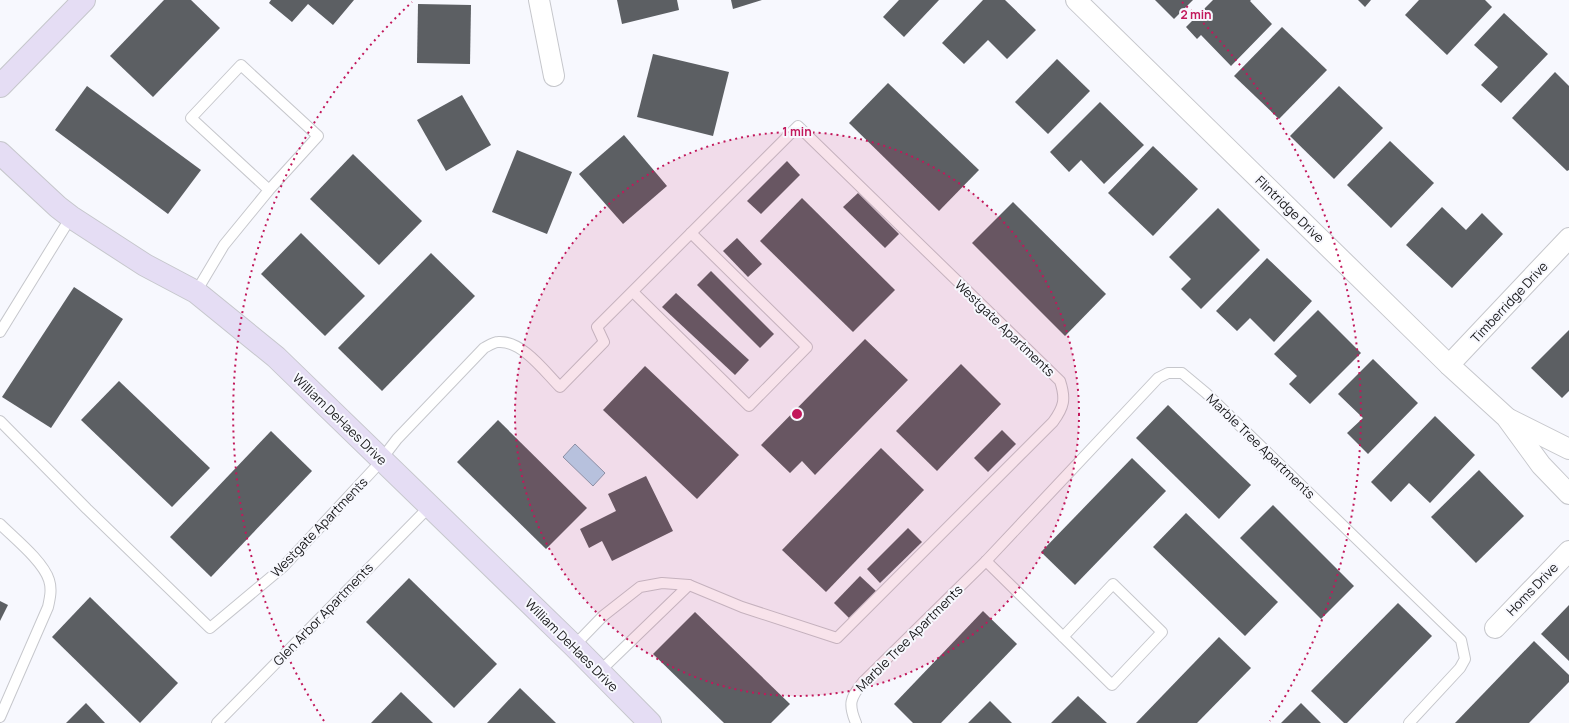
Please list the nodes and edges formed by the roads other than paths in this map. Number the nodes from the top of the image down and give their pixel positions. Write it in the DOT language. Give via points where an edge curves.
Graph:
graph roads {
  1 [pos="84,0"];
  2 [pos="539,0"];
  3 [pos="1076,0"];
  4 [pos="554,76"];
  5 [pos="0,86"];
  6 [pos="0,153"];
  7 [pos="269,190"];
  8 [pos="71,217"];
  9 [pos="691,233"];
  10 [pos="1569,238"];
  11 [pos="196,292"];
  12 [pos="633,292"];
  13 [pos="0,332"];
  14 [pos="1449,365"];
  15 [pos="1506,417"];
  16 [pos="0,421"];
  17 [pos="1569,449"];
  18 [pos="382,460"];
  19 [pos="1569,494"];
  20 [pos="430,506"];
  21 [pos="0,524"];
  22 [pos="1569,551"];
  23 [pos="986,560"];
  24 [pos="689,585"];
  25 [pos="1495,628"];
  26 [pos="1062,637"];
  27 [pos="574,646"];
  28 [pos="599,672"];
  29 [pos="0,717"];
  30 [pos="217,723"];
  31 [pos="650,723"];
  32 [pos="856,723"];
  33 [pos="1409,723"];
  1 -- 5 [label="street"];
  2 -- 4 [label="street"];
  3 -- 14 [label="street, Flintridge Drive"];
  6 -- 8 [label="street, William DeHaes Drive"];
  7 -- 7 [label="lane" via="318,136 241,65 191,118"];
  7 -- 11 [label="lane" via="224,245"];
  8 -- 11 [label="street, William DeHaes Drive" via="145,265"];
  8 -- 13 [label="lane"];
  9 -- 12 [label="lane, Westgate Apartments"];
  9 -- 12 [label="lane" via="807,347 749,406"];
  9 -- 24 [label="lane, Westgate Apartments" via="798,126 1060,381 1064,395 1061,411 1053,422 837,638 742,607"];
  10 -- 14 [label="street, Timberridge Drive"];
  11 -- 18 [label="street, William DeHaes Drive" via="276,357"];
  12 -- 18 [label="lane, Westgate Apartments" via="597,327 604,342 560,387 528,354 512,344 498,342 484,348 467,364 397,439"];
  14 -- 15 [label="street, Flintridge Drive"];
  15 -- 17 [label="street, Flintridge Drive"];
  15 -- 19 [label="street, Flintridge Drive" via="1541,465"];
  16 -- 18 [label="lane, Westgate Apartments" via="210,628 282,567"];
  18 -- 20 [label="street, William DeHaes Drive"];
  20 -- 27 [label="street, William DeHaes Drive"];
  20 -- 30 [label="lane, Glen Arbor Apartments"];
  21 -- 29 [label="lane" via="41,566 49,579 50,592 48,607"];
  22 -- 25 [label="street, Homs Drive"];
  23 -- 26 [label="lane"];
  23 -- 32 [label="lane, Marble Tree Apartments" via="859,687 851,700 851,711"];
  23 -- 33 [label="lane, Marble Tree Apartments" via="1158,378 1168,373 1182,373 1206,392 1461,640 1465,659 1460,668"];
  24 -- 27 [label="lane, Westgate Apartments" via="662,583 640,587 603,616"];
  24 -- 28 [label="lane"];
  26 -- 26 [label="lane" via="1112,685 1162,632 1113,584"];
  27 -- 28 [label="street, William DeHaes Drive"];
  28 -- 31 [label="street, William DeHaes Drive"];
}
